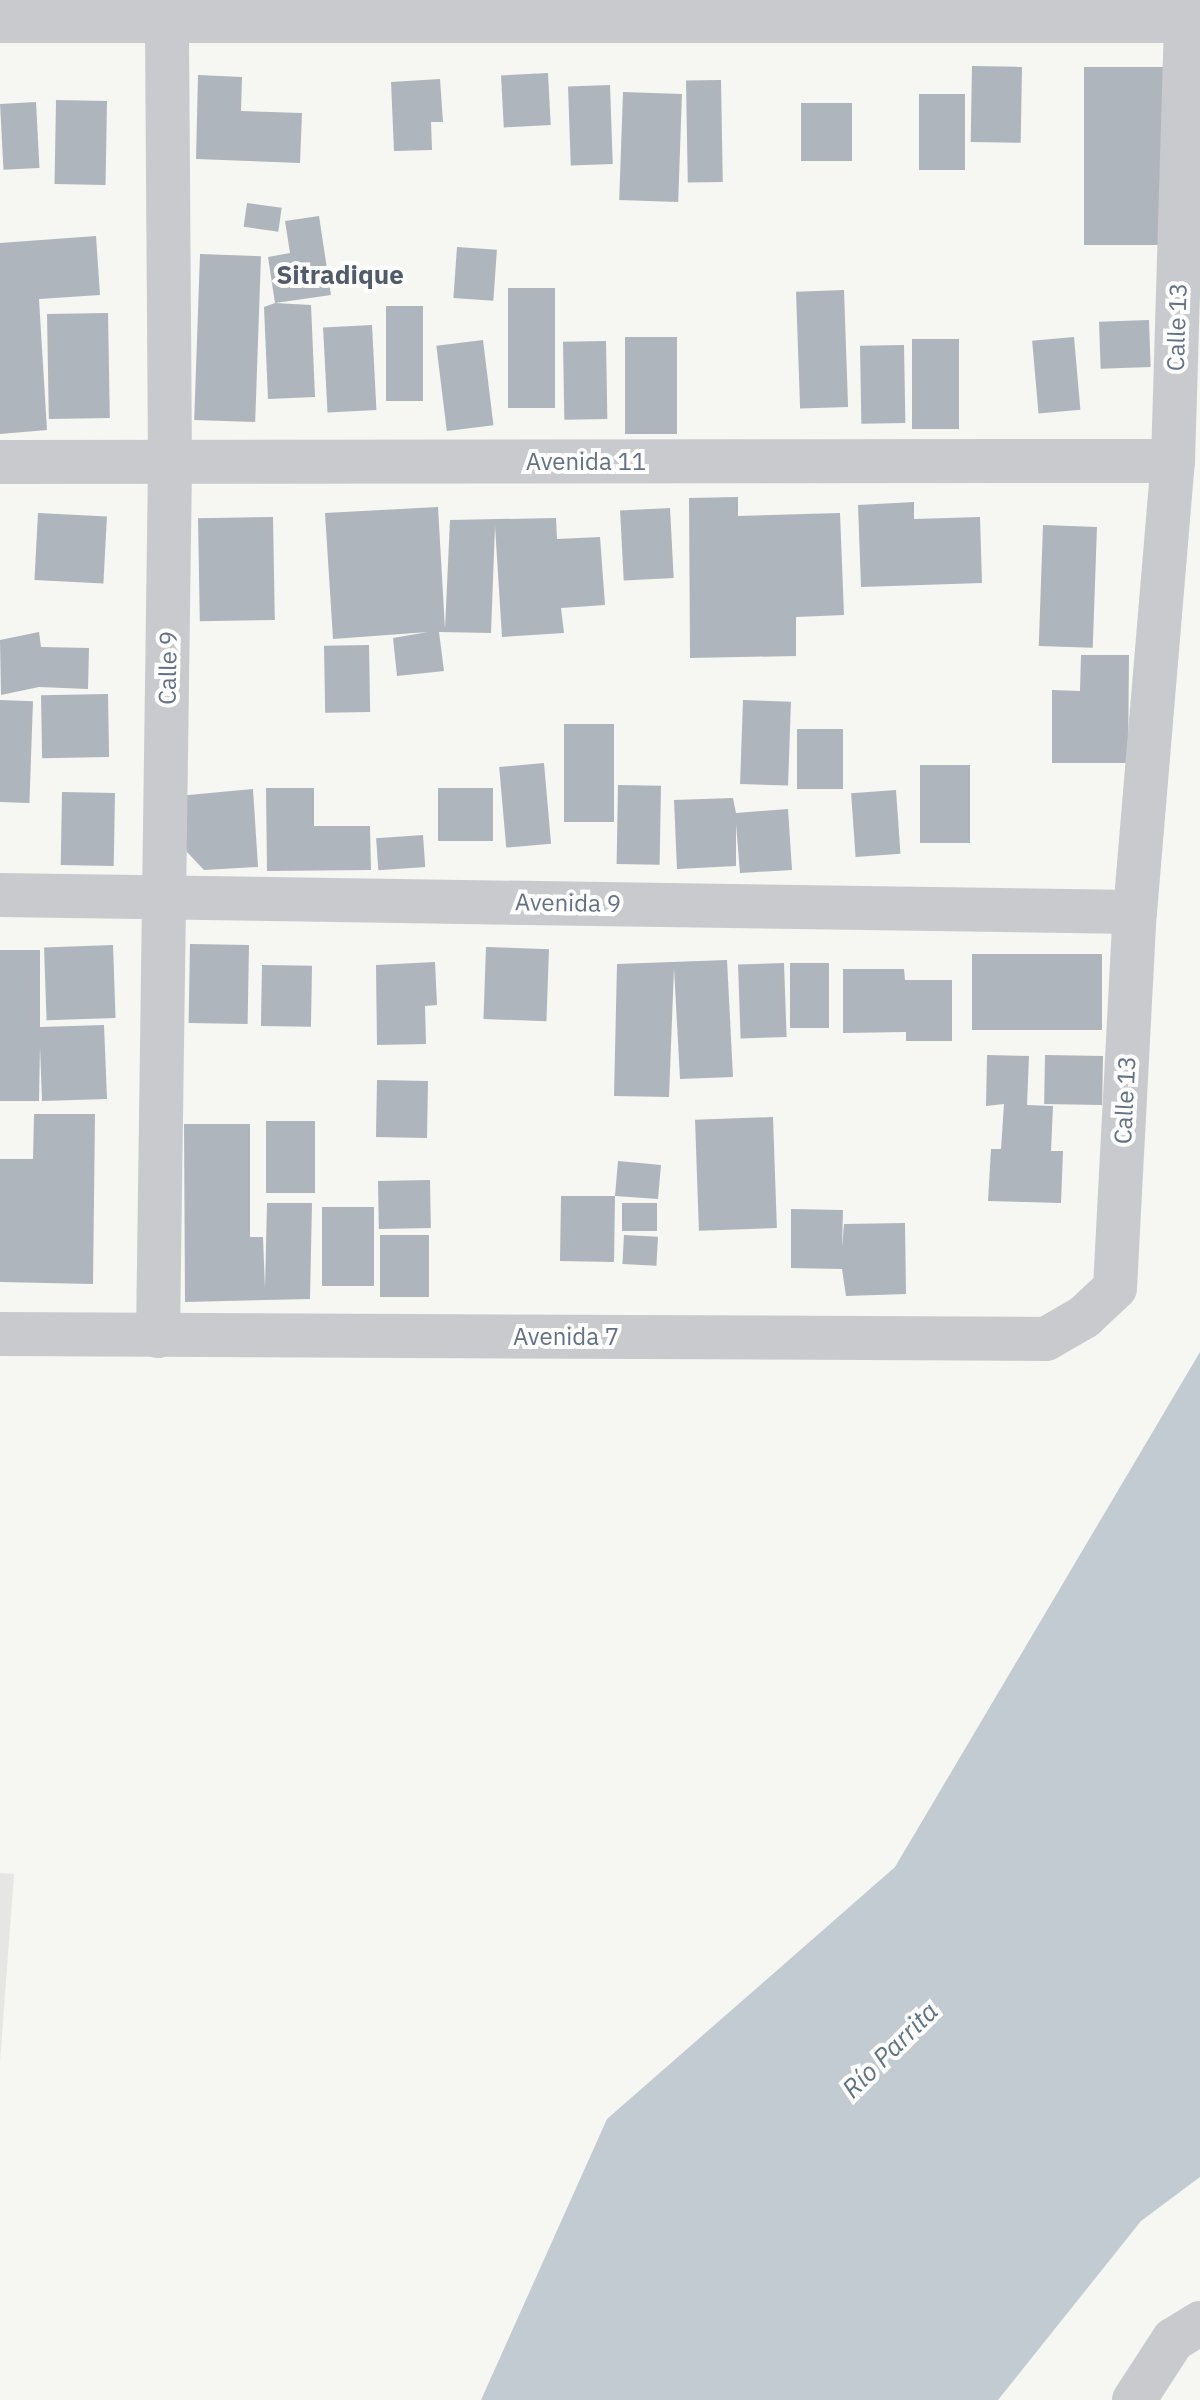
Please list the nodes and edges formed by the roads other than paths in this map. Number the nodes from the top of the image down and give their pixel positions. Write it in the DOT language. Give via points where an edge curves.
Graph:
graph roads {
  1 [pos="167,10"];
  2 [pos="835,10"];
  3 [pos="1187,11"];
  4 [pos="0,21"];
  5 [pos="1173,461"];
  6 [pos="0,462"];
  7 [pos="170,462"];
  8 [pos="0,895"];
  9 [pos="164,897"];
  10 [pos="1135,912"];
  11 [pos="1115,1288"];
  12 [pos="0,1334"];
  13 [pos="158,1336"];
  14 [pos="1186,2332"];
  15 [pos="1134,2400"];
  1 -- 2 [label="street"];
  1 -- 4 [label="street"];
  1 -- 7 [label="street, Calle 9"];
  2 -- 3 [label="street"];
  3 -- 5 [label="street, Calle 13"];
  5 -- 7 [label="street, Avenida 11"];
  5 -- 10 [label="street, Calle 13"];
  6 -- 7 [label="street, Avenida 11"];
  7 -- 9 [label="street, Calle 9"];
  8 -- 9 [label="street, Avenida 9"];
  9 -- 10 [label="street, Avenida 9"];
  9 -- 13 [label="street, Calle 9"];
  10 -- 11 [label="street, Calle 13"];
  11 -- 13 [label="street, Avenida 7" via="1084,1317 1046,1339"];
  12 -- 13 [label="street, Avenida 7"];
  14 -- 15 [label="street"];
}
